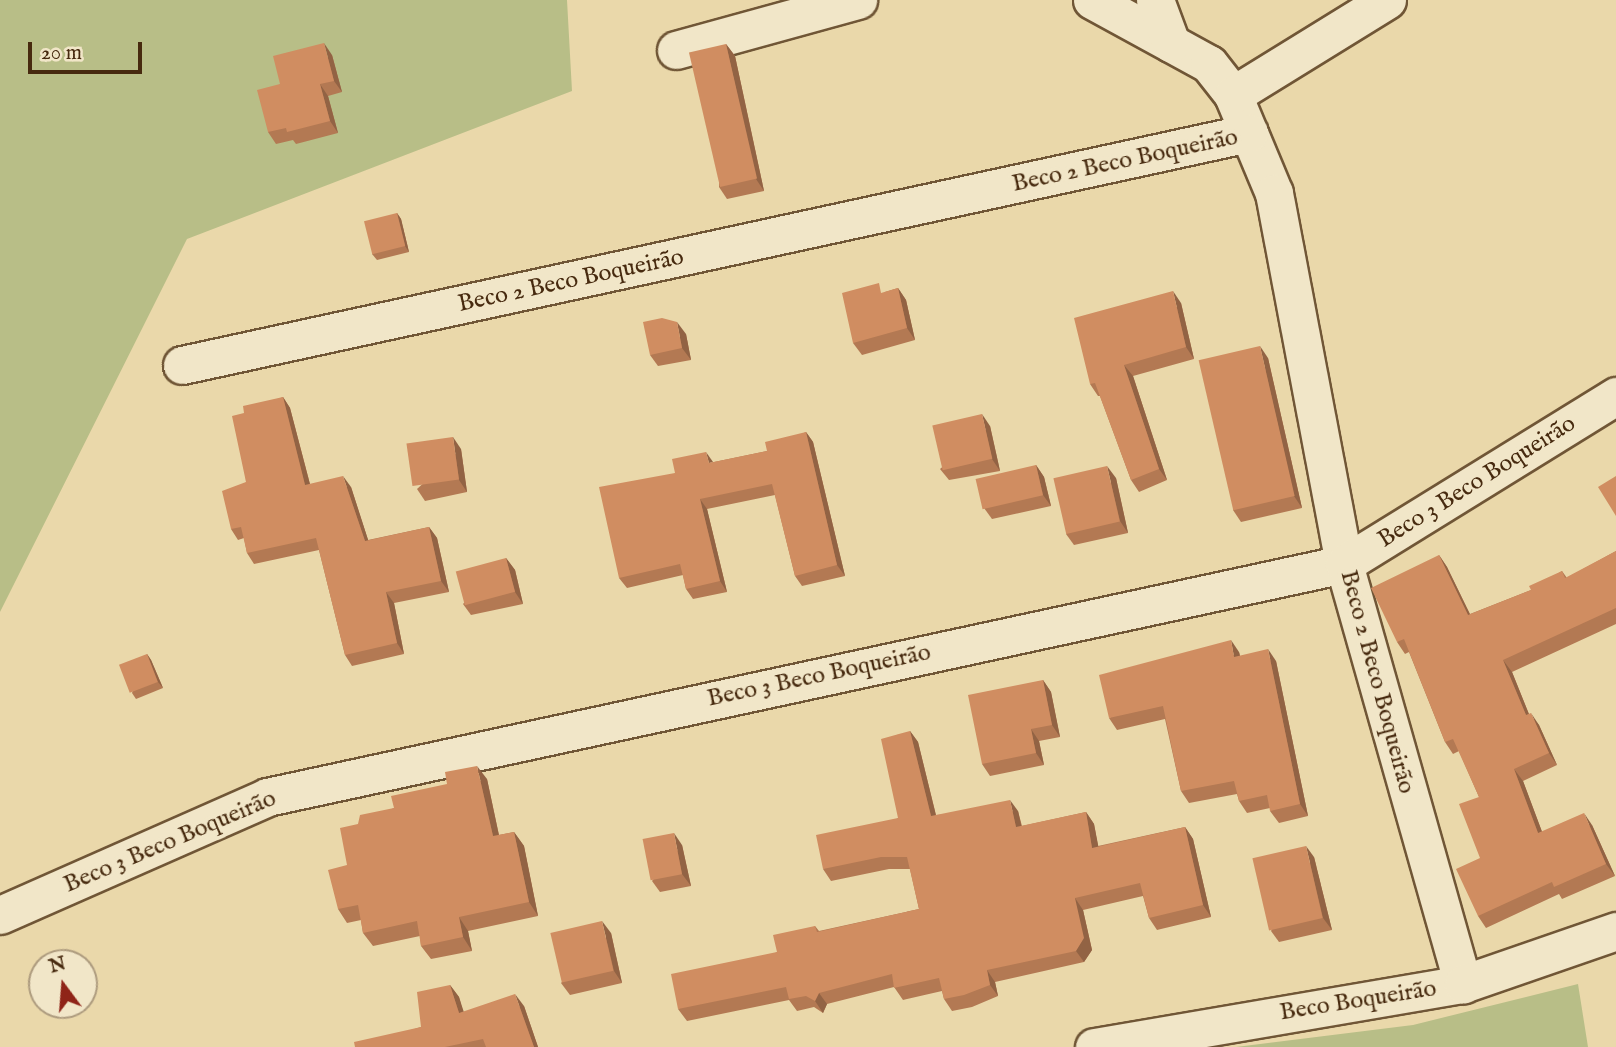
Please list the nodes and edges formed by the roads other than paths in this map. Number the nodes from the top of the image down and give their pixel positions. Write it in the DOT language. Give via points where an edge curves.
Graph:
graph roads {
  1 [pos="858,0"];
  2 [pos="1092,0"];
  3 [pos="1156,0"];
  4 [pos="1387,0"];
  5 [pos="1171,43"];
  6 [pos="676,50"];
  7 [pos="1233,94"];
  8 [pos="1249,133"];
  9 [pos="182,365"];
  10 [pos="1616,396"];
  11 [pos="1345,564"];
  12 [pos="0,915"];
  13 [pos="1616,931"];
  14 [pos="1463,984"];
  15 [pos="1094,1047"];
  1 -- 6 [label="street"];
  2 -- 5 [label="street"];
  3 -- 5 [label="street"];
  4 -- 7 [label="street"];
  5 -- 7 [label="street" via="1209,64"];
  7 -- 8 [label="street"];
  8 -- 9 [label="street, Beco 2 Beco Boqueirão"];
  8 -- 11 [label="street, Beco 2 Beco Boqueirão" via="1274,193"];
  10 -- 11 [label="street, Beco 3 Beco Boqueirão"];
  11 -- 12 [label="street, Beco 3 Beco Boqueirão" via="267,797"];
  11 -- 14 [label="street, Beco 2 Beco Boqueirão"];
  13 -- 14 [label="street, Beco Boqueirão"];
  14 -- 15 [label="street, Beco Boqueirão"];
}
